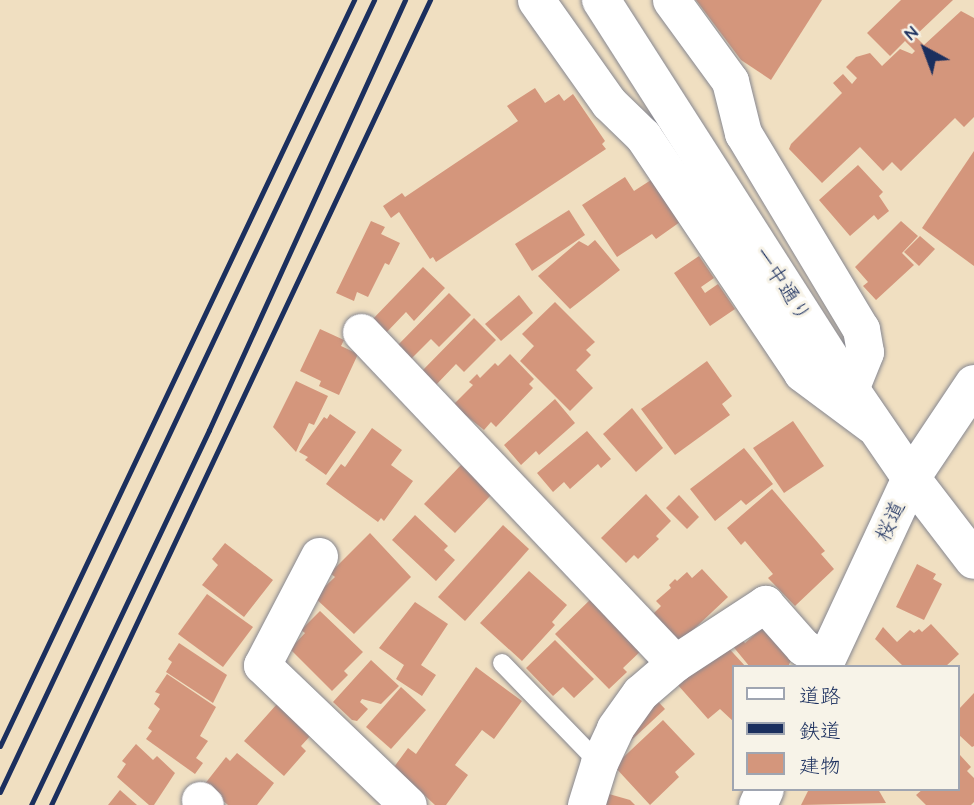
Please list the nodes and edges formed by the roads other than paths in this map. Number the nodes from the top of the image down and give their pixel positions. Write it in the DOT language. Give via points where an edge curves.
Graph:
graph roads {
  1 [pos="536,0"];
  2 [pos="601,0"];
  3 [pos="671,0"];
  4 [pos="361,332"];
  5 [pos="974,384"];
  6 [pos="850,389"];
  7 [pos="878,430"];
  8 [pos="911,478"];
  9 [pos="319,556"];
  10 [pos="974,560"];
  11 [pos="502,663"];
  12 [pos="675,663"];
  13 [pos="824,664"];
  14 [pos="599,763"];
  15 [pos="408,805"];
  16 [pos="586,805"];
  1 -- 7 [label="street" via="608,103 643,136 802,373"];
  2 -- 6 [label="street, 一中通り"];
  3 -- 6 [label="street" via="730,81 743,133 861,329 865,352"];
  4 -- 12 [label="street"];
  5 -- 8 [label="street, 桜道"];
  6 -- 7 [label="street, 一中通り"];
  7 -- 8 [label="street, 一中通り"];
  8 -- 10 [label="street, 一中通り"];
  8 -- 13 [label="street, 桜道"];
  9 -- 15 [label="street" via="262,665"];
  11 -- 14 [label="lane"];
  12 -- 13 [label="street" via="765,604"];
  12 -- 14 [label="street" via="640,693 615,728"];
  14 -- 16 [label="street"];
}
